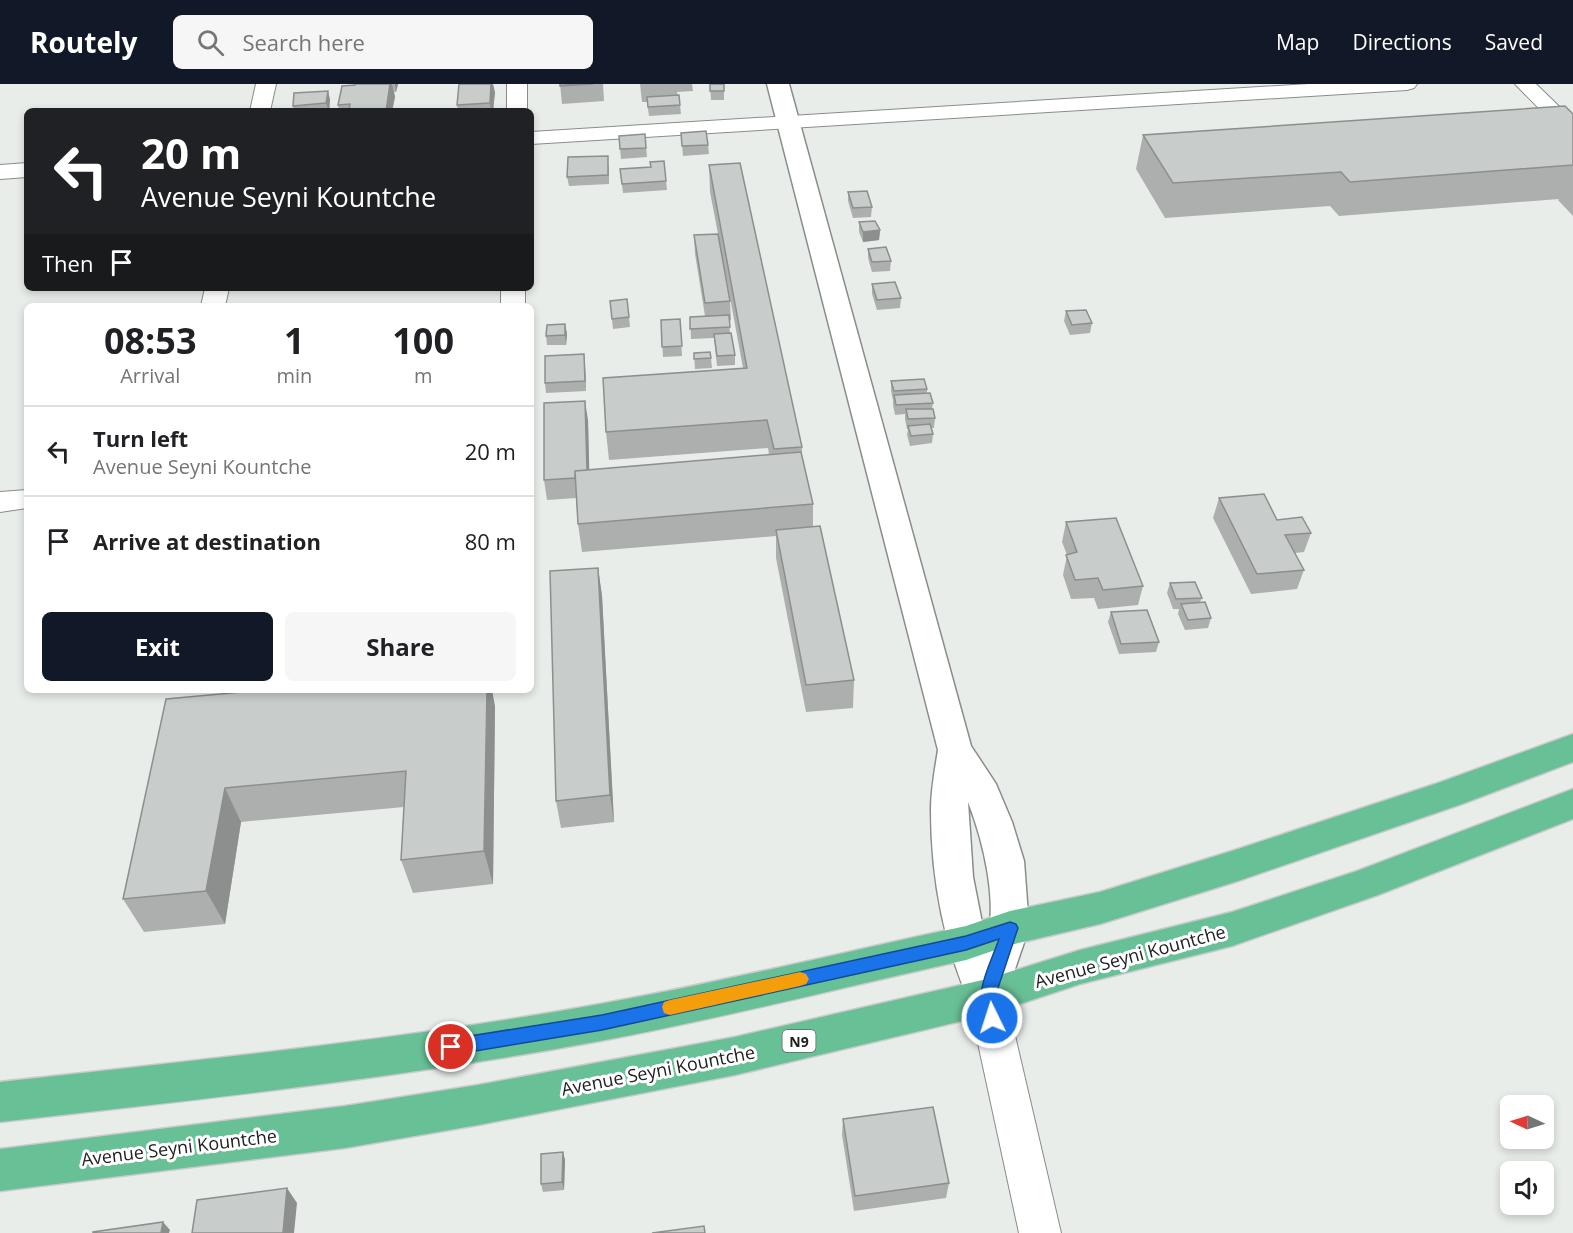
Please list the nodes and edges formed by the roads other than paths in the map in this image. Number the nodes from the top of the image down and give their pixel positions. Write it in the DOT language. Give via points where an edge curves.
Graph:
graph roads {
  1 [pos="266,84"];
  2 [pos="517,84"];
  3 [pos="778,84"];
  4 [pos="1407,84"];
  5 [pos="1525,84"];
  6 [pos="1297,87"];
  7 [pos="261,108"];
  8 [pos="517,108"];
  9 [pos="788,121"];
  10 [pos="1573,132"];
  11 [pos="534,138"];
  12 [pos="24,170"];
  13 [pos="0,172"];
  14 [pos="24,500"];
  15 [pos="0,502"];
  16 [pos="1573,747"];
  17 [pos="955,750"];
  18 [pos="1573,804"];
  19 [pos="1010,928"];
  20 [pos="966,943"];
  21 [pos="987,997"];
  22 [pos="0,1102"];
  23 [pos="0,1170"];
  24 [pos="1040,1233"];
  1 -- 7 [label="street"];
  2 -- 8 [label="street"];
  3 -- 9 [label="street"];
  4 -- 6 [label="street"];
  5 -- 10 [label="street"];
  6 -- 9 [label="street"];
  9 -- 11 [label="street"];
  9 -- 17 [label="street"];
  12 -- 13 [label="street"];
  14 -- 15 [label="street"];
  16 -- 19 [label="highway" via="1449,794 1236,866 1100,908"];
  17 -- 19 [label="street" via="978,784 994,822 1005,861"];
  17 -- 20 [label="street" via="949,808 954,877"];
  18 -- 21 [label="highway, Avenue Seyni Kountche / N9" via="1365,884 1232,929 1080,967"];
  19 -- 20 [label="highway"];
  19 -- 21 [label="street"];
  20 -- 21 [label="street"];
  20 -- 22 [label="highway" via="602,1022 484,1042 332,1064"];
  21 -- 23 [label="highway, Avenue Seyni Kountche / N9" via="735,1056 478,1105 345,1127"];
  21 -- 24 [label="street"];
}
